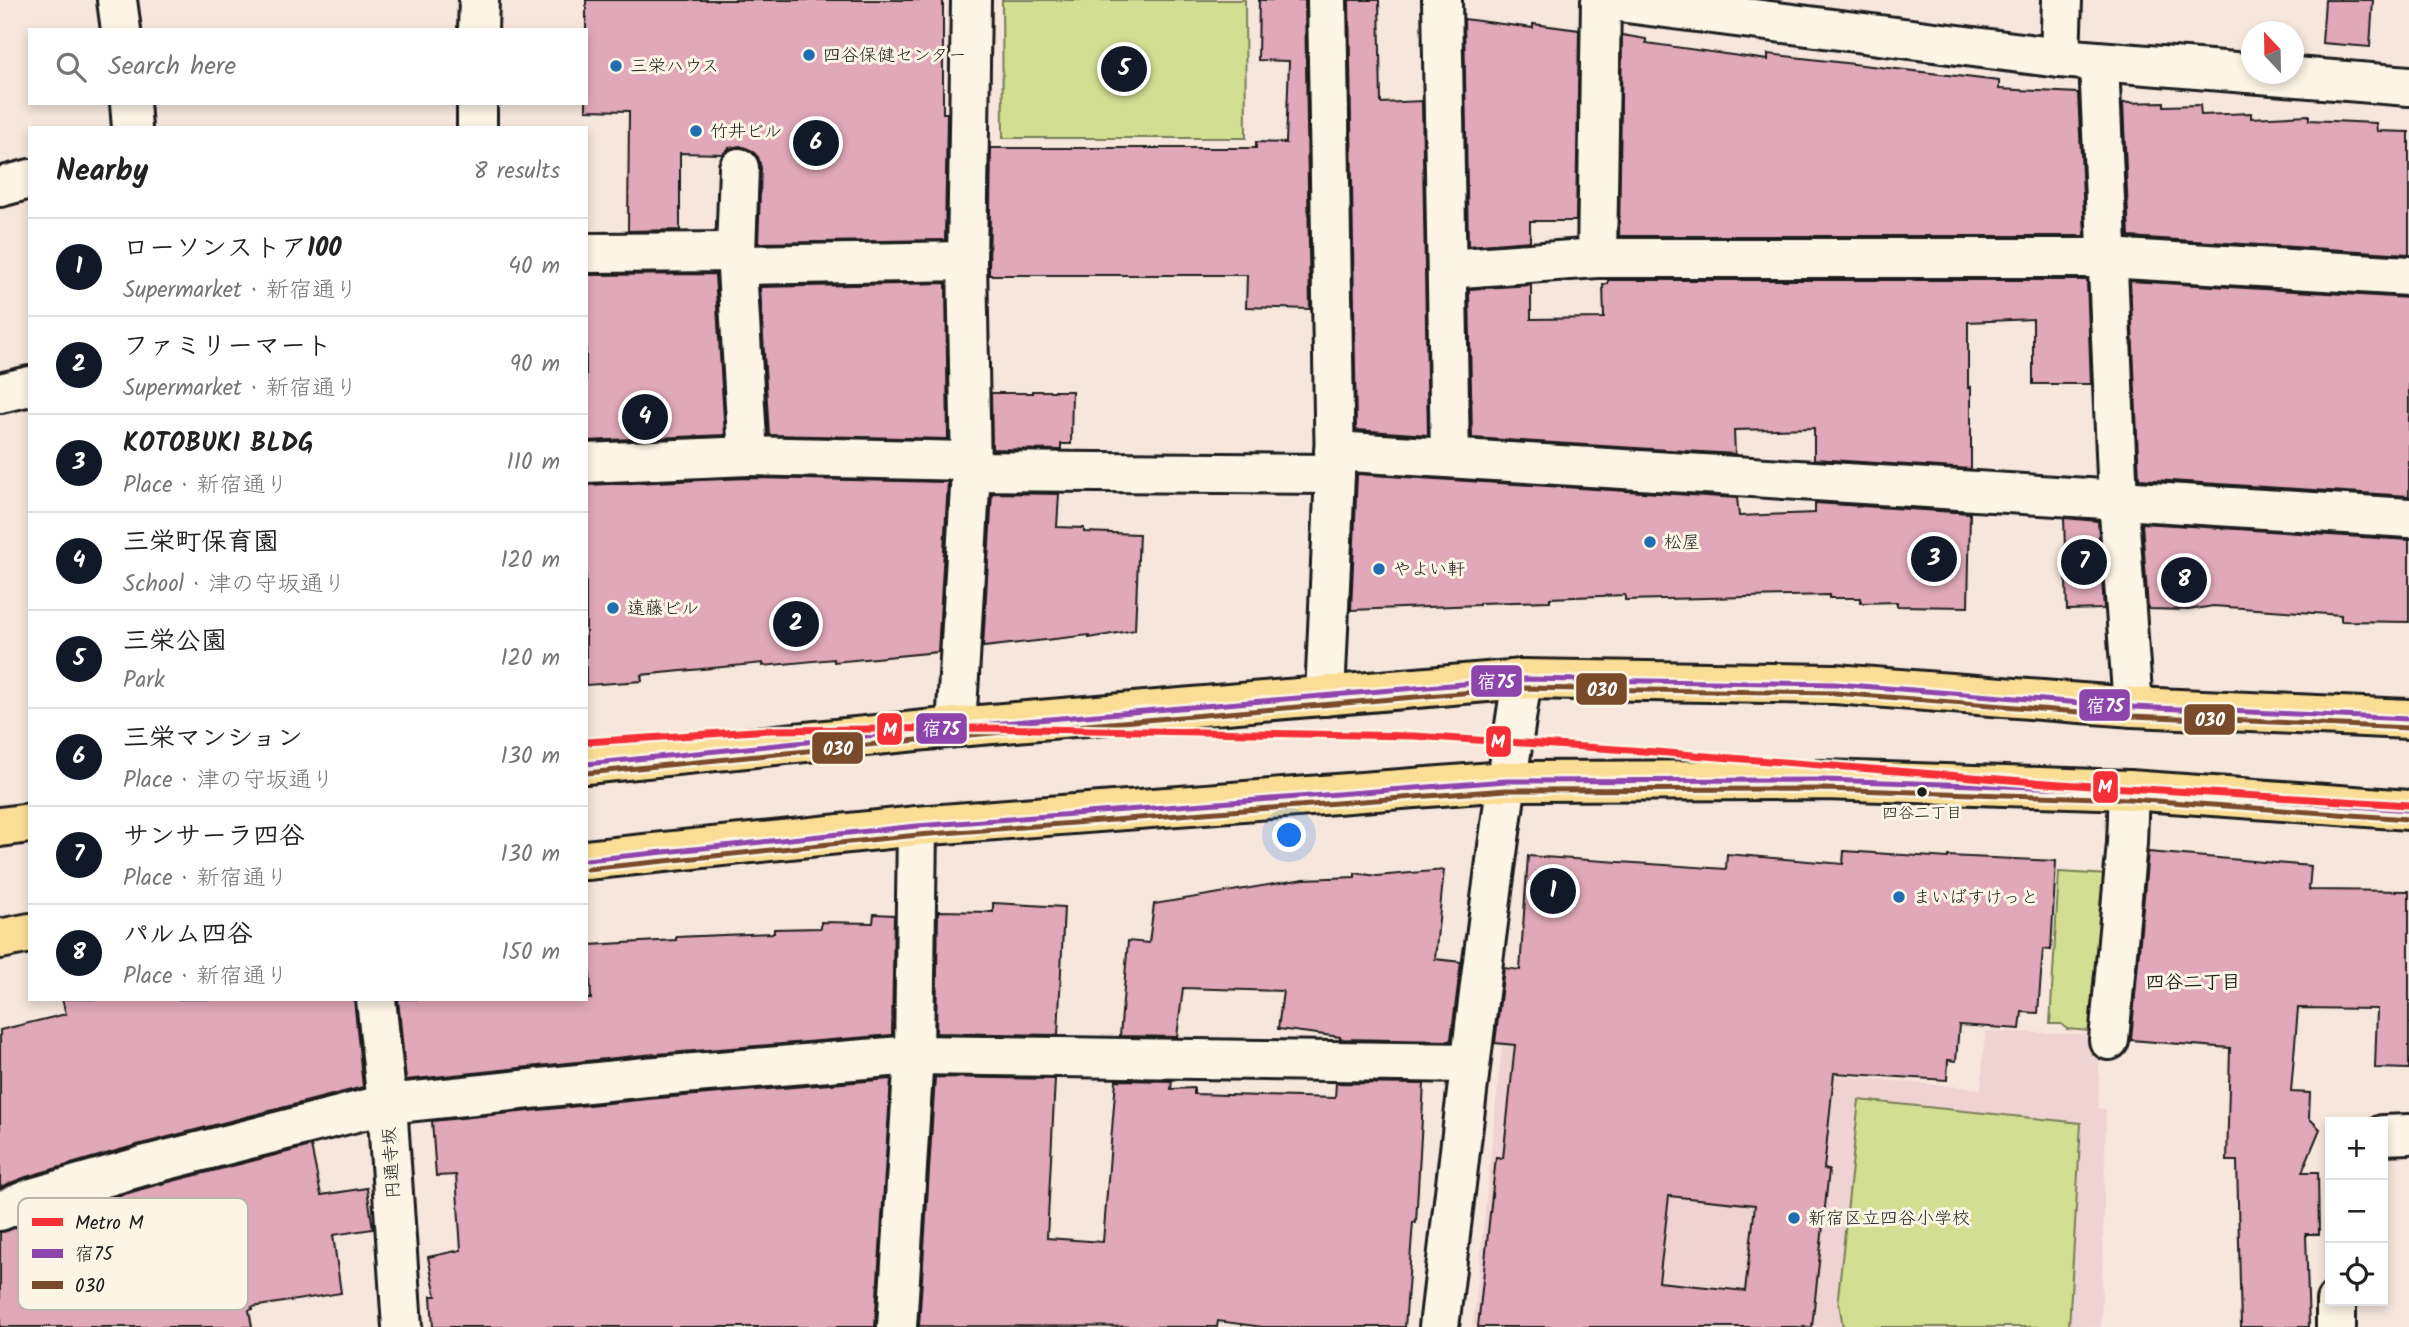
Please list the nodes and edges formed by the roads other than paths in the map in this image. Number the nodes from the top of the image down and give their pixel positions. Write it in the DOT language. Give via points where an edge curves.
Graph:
graph roads {
  1 [pos="117,0"];
  2 [pos="479,0"];
  3 [pos="971,0"];
  4 [pos="1327,0"];
  5 [pos="1442,0"];
  6 [pos="1602,0"];
  7 [pos="2062,0"];
  8 [pos="121,28"];
  9 [pos="478,28"];
  10 [pos="2060,58"];
  11 [pos="2099,62"];
  12 [pos="2409,86"];
  13 [pos="130,105"];
  14 [pos="477,105"];
  15 [pos="132,126"];
  16 [pos="477,126"];
  17 [pos="739,168"];
  18 [pos="28,180"];
  19 [pos="0,187"];
  20 [pos="736,252"];
  21 [pos="588,253"];
  22 [pos="1597,258"];
  23 [pos="2108,258"];
  24 [pos="967,261"];
  25 [pos="1447,269"];
  26 [pos="2409,275"];
  27 [pos="28,386"];
  28 [pos="0,393"];
  29 [pos="748,456"];
  30 [pos="1450,458"];
  31 [pos="1334,462"];
  32 [pos="588,463"];
  33 [pos="971,466"];
  34 [pos="2118,499"];
  35 [pos="2409,518"];
  36 [pos="1522,679"];
  37 [pos="1325,696"];
  38 [pos="2133,707"];
  39 [pos="2409,719"];
  40 [pos="956,727"];
  41 [pos="588,764"];
  42 [pos="1506,781"];
  43 [pos="2129,790"];
  44 [pos="2409,810"];
  45 [pos="28,823"];
  46 [pos="917,826"];
  47 [pos="0,827"];
  48 [pos="588,860"];
  49 [pos="28,933"];
  50 [pos="0,939"];
  51 [pos="376,1001"];
  52 [pos="2109,1040"];
  53 [pos="914,1055"];
  54 [pos="1470,1063"];
  55 [pos="387,1104"];
  56 [pos="2409,1134"];
  57 [pos="2388,1135"];
  58 [pos="32,1198"];
  59 [pos="18,1204"];
  60 [pos="0,1211"];
  61 [pos="2336,1306"];
  62 [pos="402,1327"];
  63 [pos="897,1327"];
  64 [pos="1439,1327"];
  65 [pos="2336,1327"];
  1 -- 8 [label="street"];
  2 -- 9 [label="street"];
  3 -- 24 [label="street"];
  4 -- 31 [label="street"];
  5 -- 25 [label="street"];
  6 -- 10 [label="street"];
  6 -- 22 [label="street"];
  7 -- 10 [label="street"];
  10 -- 11 [label="street"];
  11 -- 12 [label="street"];
  11 -- 23 [label="street"];
  13 -- 15 [label="street"];
  14 -- 16 [label="street"];
  17 -- 20 [label="street"];
  18 -- 19 [label="street"];
  20 -- 21 [label="street"];
  20 -- 24 [label="street" via="745,265"];
  20 -- 29 [label="street"];
  22 -- 23 [label="street"];
  22 -- 25 [label="street"];
  23 -- 26 [label="street"];
  23 -- 34 [label="street"];
  24 -- 33 [label="street"];
  25 -- 30 [label="street"];
  27 -- 28 [label="street"];
  29 -- 32 [label="street"];
  29 -- 33 [label="street"];
  30 -- 31 [label="street"];
  30 -- 34 [label="street"];
  31 -- 33 [label="street"];
  31 -- 37 [label="street"];
  33 -- 40 [label="street"];
  34 -- 35 [label="street"];
  34 -- 38 [label="street"];
  36 -- 37 [label="highway"];
  36 -- 38 [label="highway" via="1835,684"];
  36 -- 42 [label="street"];
  37 -- 40 [label="highway"];
  38 -- 39 [label="highway"];
  40 -- 41 [label="highway"];
  42 -- 43 [label="highway" via="1824,780"];
  42 -- 46 [label="highway"];
  42 -- 54 [label="street"];
  43 -- 44 [label="highway"];
  43 -- 52 [label="street"];
  45 -- 47 [label="highway"];
  46 -- 48 [label="highway"];
  46 -- 53 [label="street"];
  49 -- 50 [label="highway"];
  51 -- 55 [label="street, 円通寺坂"];
  53 -- 54 [label="street"];
  53 -- 55 [label="street"];
  53 -- 63 [label="street"];
  54 -- 64 [label="street"];
  55 -- 58 [label="street"];
  55 -- 62 [label="street, 円通寺坂"];
  56 -- 57 [label="street"];
  59 -- 60 [label="street"];
  61 -- 65 [label="street"];
}
